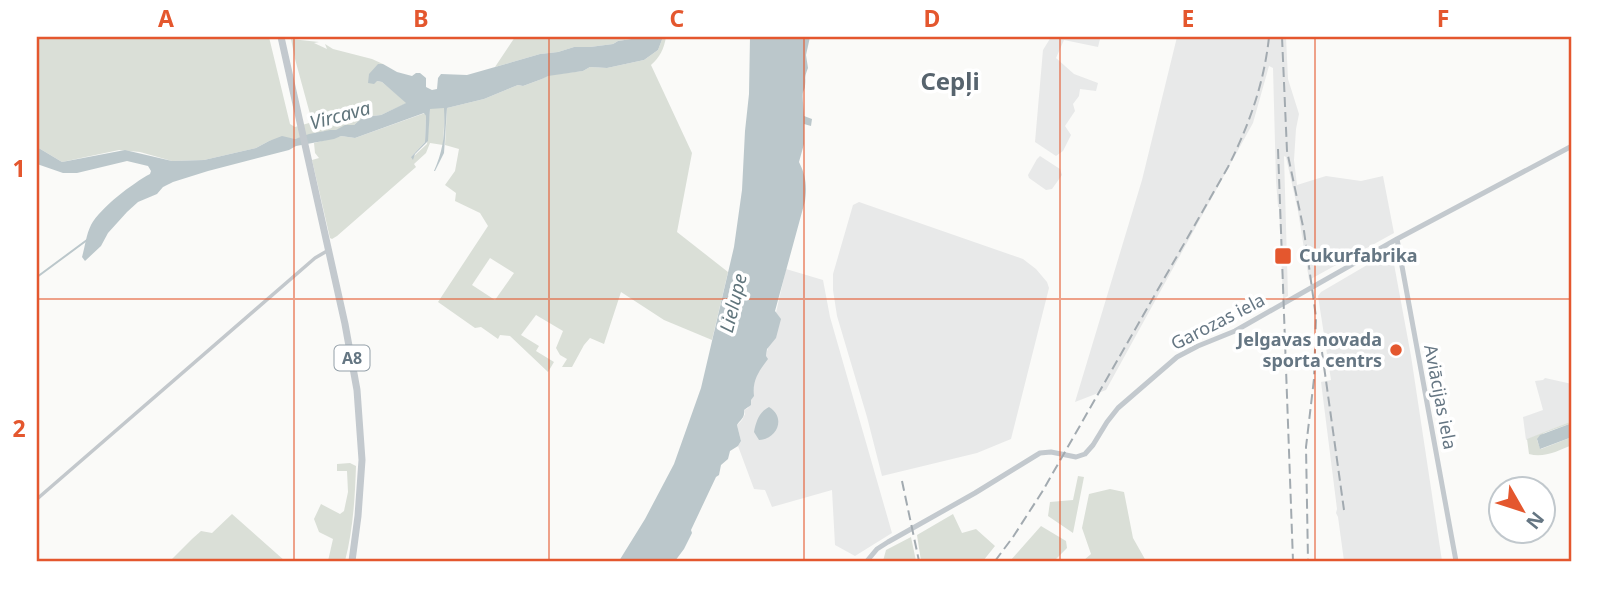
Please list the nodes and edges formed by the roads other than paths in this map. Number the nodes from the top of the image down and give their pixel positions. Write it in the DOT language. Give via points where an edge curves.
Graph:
graph roads {
  1 [pos="281,37"];
  2 [pos="1572,146"];
  3 [pos="1397,239"];
  4 [pos="329,251"];
  5 [pos="37,499"];
  6 [pos="352,561"];
  7 [pos="867,561"];
  8 [pos="1456,561"];
  1 -- 4 [label="highway, A8"];
  2 -- 3 [label="main road, Garozas iela"];
  3 -- 7 [label="main road, Garozas iela" via="1235,331 1177,357 1118,408 1085,454 1040,453 888,541"];
  3 -- 8 [label="main road, Aviācijas iela"];
  4 -- 5 [label="street" via="315,258"];
  4 -- 6 [label="highway, A8" via="360,418 361,491"];
}
